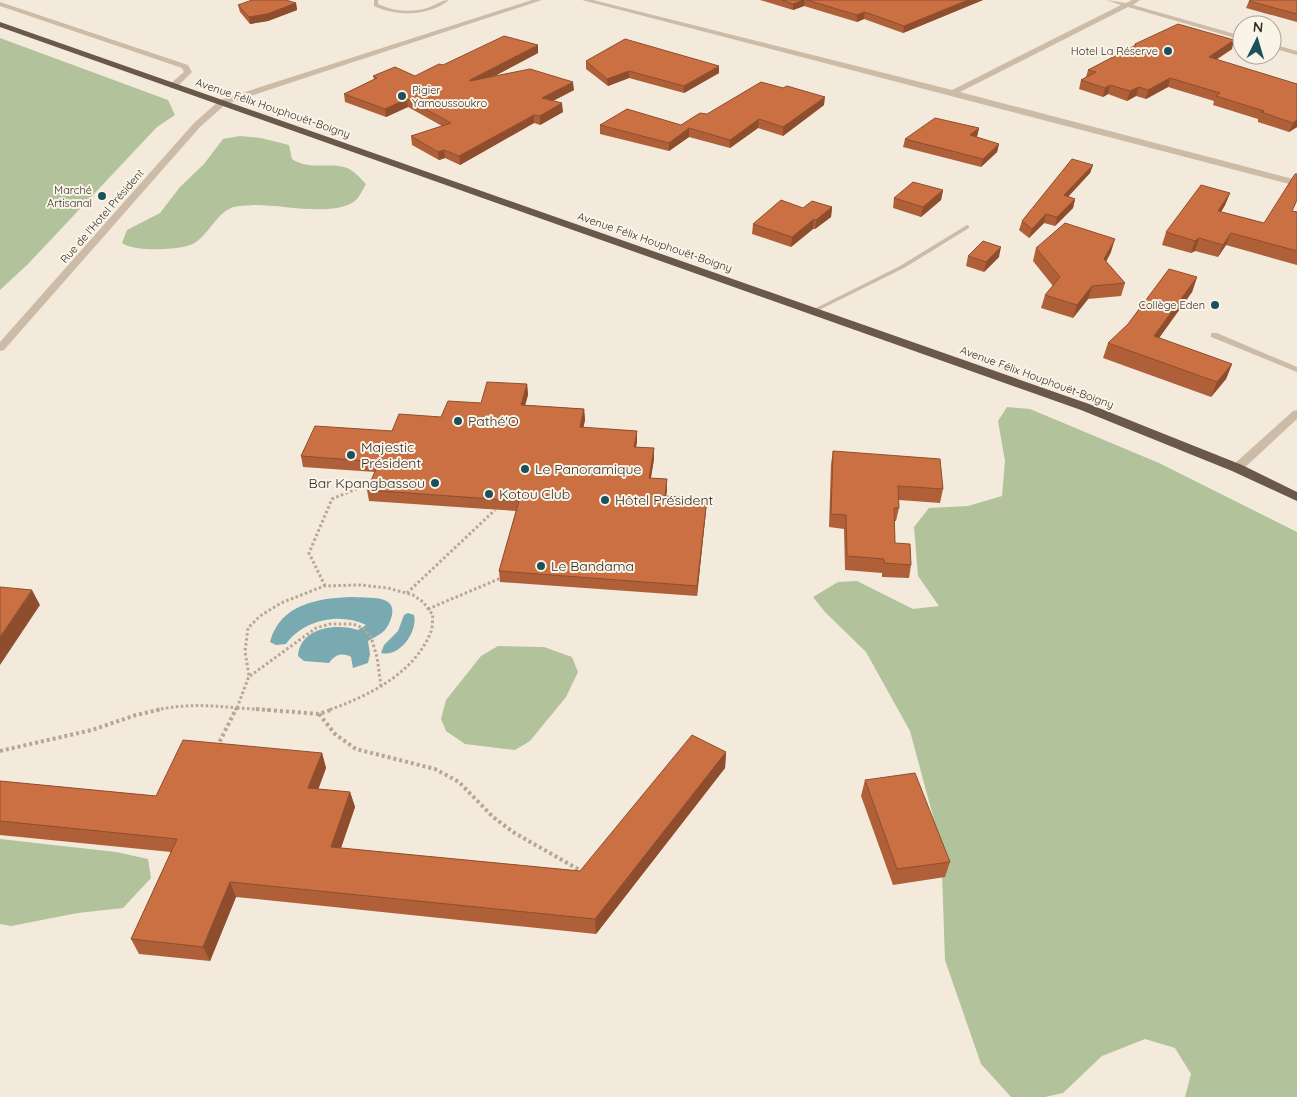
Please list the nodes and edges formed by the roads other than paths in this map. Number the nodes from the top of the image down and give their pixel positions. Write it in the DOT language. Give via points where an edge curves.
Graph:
graph roads {
  1 [pos="376,0"];
  2 [pos="447,0"];
  3 [pos="539,0"];
  4 [pos="585,0"];
  5 [pos="1109,0"];
  6 [pos="1137,0"];
  7 [pos="0,4"];
  8 [pos="1126,5"];
  9 [pos="0,24"];
  10 [pos="1232,35"];
  11 [pos="1282,49"];
  12 [pos="1297,53"];
  13 [pos="173,86"];
  14 [pos="953,92"];
  15 [pos="223,102"];
  16 [pos="1297,183"];
  17 [pos="967,227"];
  18 [pos="813,311"];
  19 [pos="1214,335"];
  20 [pos="0,348"];
  21 [pos="1297,370"];
  22 [pos="1297,413"];
  23 [pos="1237,468"];
  24 [pos="1297,497"];
  1 -- 2 [label="lane" via="376,5 382,9 409,12"];
  3 -- 15 [label="street"];
  4 -- 14 [label="street"];
  5 -- 8 [label="street"];
  6 -- 8 [label="street"];
  7 -- 13 [label="street" via="185,67 188,72"];
  8 -- 10 [label="street"];
  8 -- 14 [label="street"];
  9 -- 13 [label="highway, Avenue Félix Houphouët-Boigny"];
  11 -- 12 [label="street"];
  13 -- 15 [label="highway, Avenue Félix Houphouët-Boigny"];
  14 -- 16 [label="street"];
  15 -- 18 [label="highway, Avenue Félix Houphouët-Boigny"];
  15 -- 20 [label="street, Rue de l'Hotel Président" via="197,125"];
  17 -- 18 [label="lane" via="902,267"];
  18 -- 23 [label="highway, Avenue Félix Houphouët-Boigny" via="1084,407"];
  19 -- 21 [label="lane"];
  22 -- 23 [label="street"];
  23 -- 24 [label="highway, Avenue Félix Houphouët-Boigny"];
}
